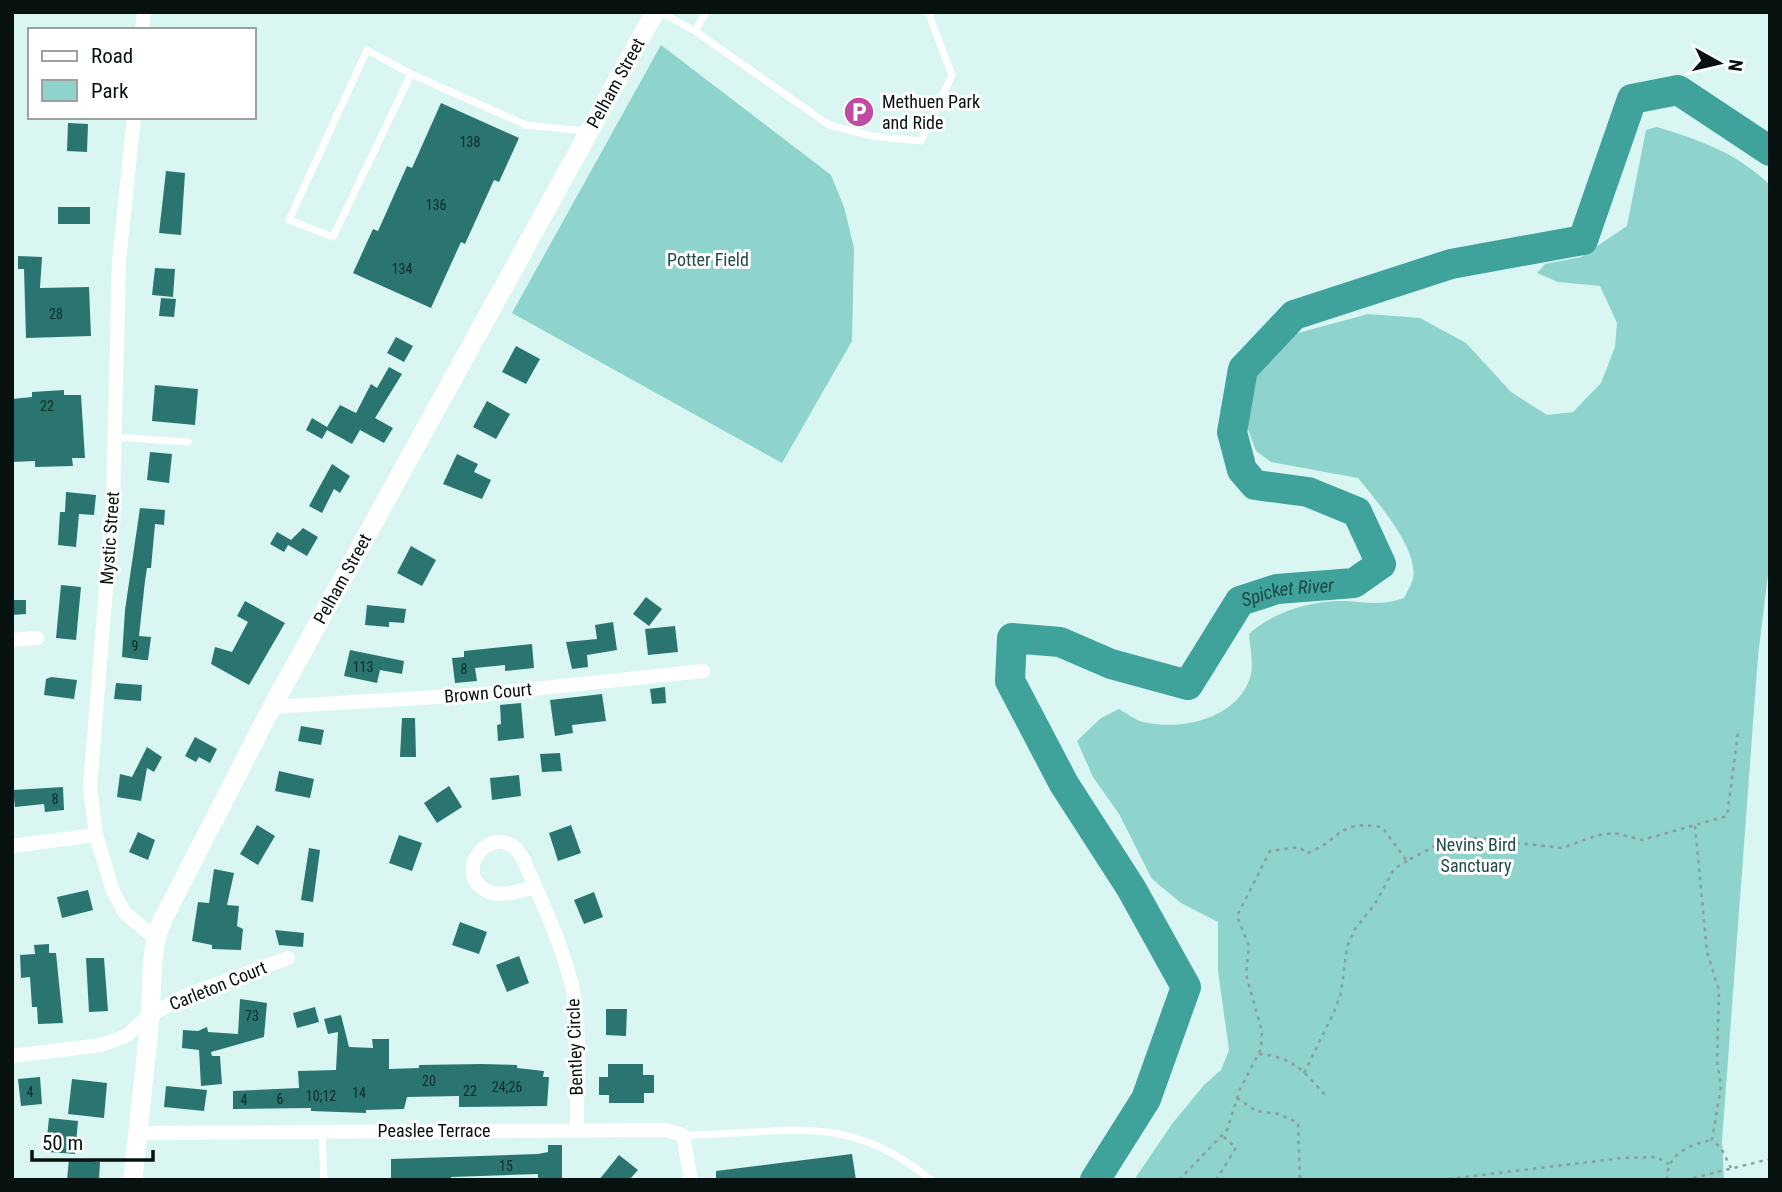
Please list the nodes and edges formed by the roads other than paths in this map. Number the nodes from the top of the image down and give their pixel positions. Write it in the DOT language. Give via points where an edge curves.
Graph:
graph roads {
  1 [pos="657,12"];
  2 [pos="706,12"];
  3 [pos="928,12"];
  4 [pos="695,31"];
  5 [pos="411,74"];
  6 [pos="134,119"];
  7 [pos="589,132"];
  8 [pos="115,437"];
  9 [pos="188,442"];
  10 [pos="37,638"];
  11 [pos="12,640"];
  12 [pos="703,671"];
  13 [pos="272,707"];
  14 [pos="96,835"];
  15 [pos="12,846"];
  16 [pos="534,888"];
  17 [pos="155,938"];
  18 [pos="288,958"];
  19 [pos="150,1015"];
  20 [pos="12,1056"];
  21 [pos="577,1130"];
  22 [pos="321,1132"];
  23 [pos="137,1133"];
  24 [pos="683,1135"];
  25 [pos="133,1180"];
  26 [pos="324,1180"];
  27 [pos="691,1180"];
  28 [pos="931,1180"];
  1 -- 4 [label="lane"];
  1 -- 7 [label="main road, Pelham Street"];
  2 -- 4 [label="lane"];
  3 -- 4 [label="lane" via="952,75 921,141 829,125"];
  5 -- 5 [label="lane" via="333,237 289,220 367,50"];
  5 -- 7 [label="lane" via="526,125"];
  6 -- 8 [label="street, Mystic Street" via="119,275"];
  7 -- 13 [label="main road, Pelham Street"];
  8 -- 9 [label="lane"];
  8 -- 14 [label="street, Mystic Street" via="111,539 91,759"];
  10 -- 11 [label="street"];
  12 -- 13 [label="street, Brown Court" via="486,694"];
  13 -- 17 [label="main road, Pelham Street"];
  14 -- 15 [label="street"];
  14 -- 17 [label="street, Mystic Street" via="119,902 141,930"];
  16 -- 16 [label="street, Bentley Circle" via="523,859 512,846 503,842 487,845 476,856 476,879 487,891"];
  16 -- 21 [label="street, Bentley Circle" via="572,987"];
  17 -- 19 [label="main road, Pelham Street"];
  18 -- 19 [label="street, Carleton Court" via="185,996"];
  19 -- 20 [label="street, Carleton Court" via="126,1036 102,1045"];
  19 -- 23 [label="main road, Pelham Street"];
  21 -- 22 [label="street, Peaslee Terrace"];
  21 -- 24 [label="street, Peaslee Terrace" via="666,1130"];
  22 -- 23 [label="street, Peaslee Terrace"];
  22 -- 26 [label="lane"];
  23 -- 25 [label="main road, Pelham Street"];
  24 -- 27 [label="street"];
  24 -- 28 [label="lane" via="843,1132 875,1142"];
}
